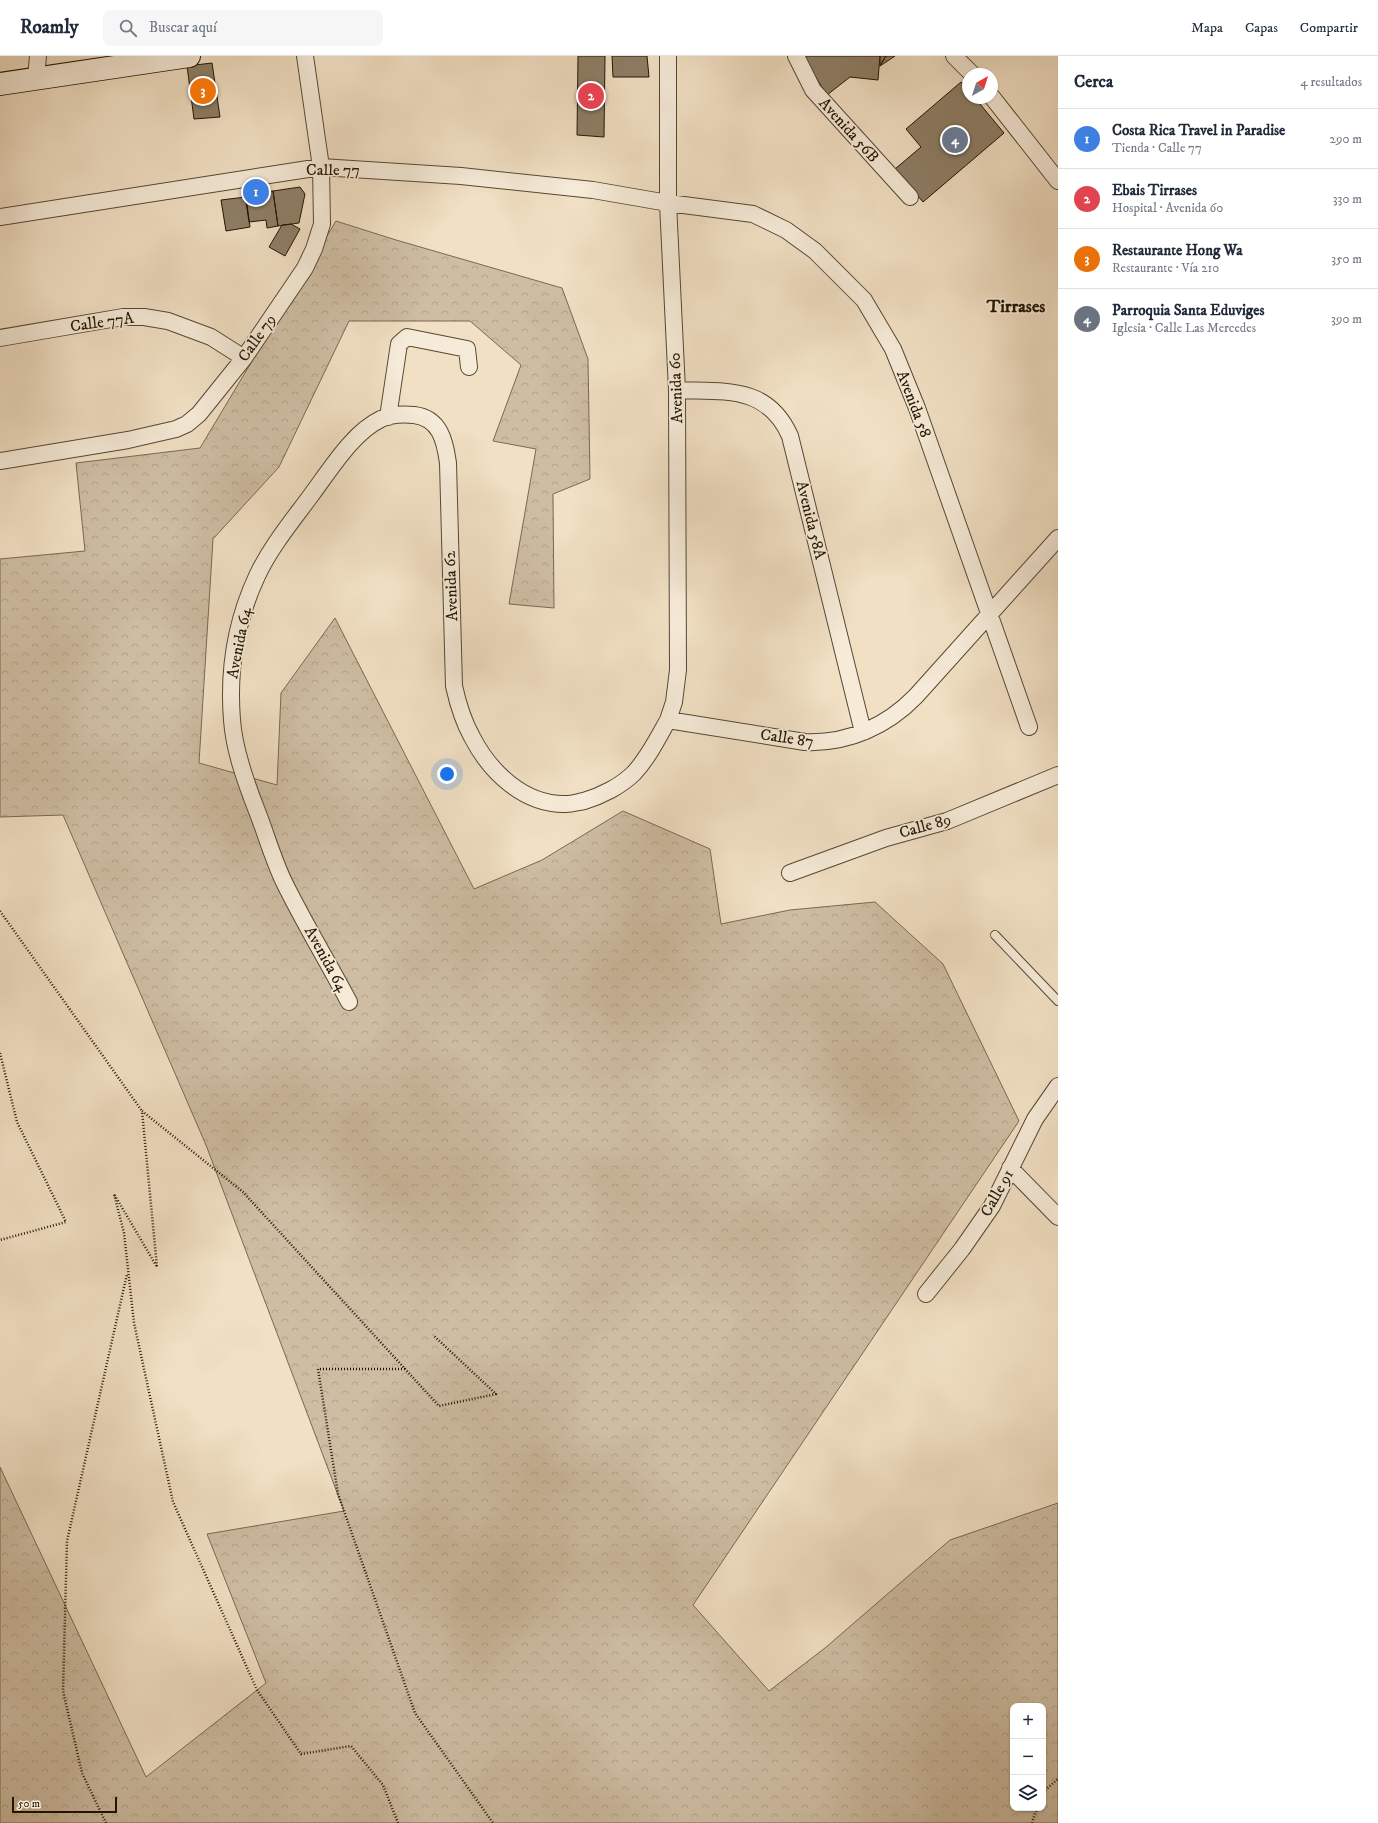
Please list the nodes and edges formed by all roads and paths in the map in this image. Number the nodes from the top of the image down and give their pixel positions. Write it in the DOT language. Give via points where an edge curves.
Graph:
graph roads {
  1 [pos="38,56"];
  2 [pos="190,56"];
  3 [pos="305,56"];
  4 [pos="668,56"];
  5 [pos="796,56"];
  6 [pos="954,56"];
  7 [pos="966,68"];
  8 [pos="36,78"];
  9 [pos="0,84"];
  10 [pos="997,104"];
  11 [pos="321,167"];
  12 [pos="1058,181"];
  13 [pos="910,197"];
  14 [pos="668,203"];
  15 [pos="0,216"];
  16 [pos="0,338"];
  17 [pos="244,358"];
  18 [pos="469,366"];
  19 [pos="677,390"];
  20 [pos="422,416"];
  21 [pos="388,417"];
  22 [pos="0,461"];
  23 [pos="1058,538"];
  24 [pos="989,615"];
  25 [pos="668,720"];
  26 [pos="1029,728"];
  27 [pos="863,732"];
  28 [pos="1058,775"];
  29 [pos="790,873"];
  30 [pos="0,911"];
  31 [pos="995,935"];
  32 [pos="1058,1001"];
  33 [pos="349,1002"];
  34 [pos="0,1053"];
  35 [pos="1058,1086"];
  36 [pos="142,1111"];
  37 [pos="1010,1168"];
  38 [pos="1058,1217"];
  39 [pos="0,1240"];
  40 [pos="128,1271"];
  41 [pos="926,1294"];
  42 [pos="433,1335"];
  43 [pos="406,1369"];
  44 [pos="1058,1779"];
  45 [pos="1046,1789"];
  46 [pos="1036,1811"];
  47 [pos="106,1823"];
  48 [pos="398,1823"];
  49 [pos="493,1823"];
  50 [pos="1032,1823"];
  1 -- 8 [label="street"];
  2 -- 8 [label="main road"];
  3 -- 11 [label="street, Calle 79"];
  4 -- 14 [label="street, Avenida 60"];
  5 -- 13 [label="street, Avenida 56B" via="812,90"];
  6 -- 7 [label="street"];
  8 -- 9 [label="main road"];
  10 -- 12 [label="street"];
  11 -- 14 [label="street, Calle 77" via="469,177 594,190"];
  11 -- 15 [label="street, Calle 77"];
  11 -- 17 [label="street, Calle 79" via="322,224 314,248 305,268"];
  14 -- 19 [label="street, Avenida 60"];
  14 -- 24 [label="street, Avenida 58" via="753,214 786,230 815,251 864,300 894,350"];
  16 -- 17 [label="street, Calle 77A" via="123,317 144,317 168,322 211,337"];
  17 -- 22 [label="street, Calle 79" via="199,414 176,429 128,440"];
  18 -- 21 [label="street" via="467,349 407,337 399,344"];
  19 -- 25 [label="street, Avenida 60" via="678,670 674,702"];
  19 -- 27 [label="street, Avenida 58A" via="748,395 763,402 784,422 790,436"];
  20 -- 21 [label="street, Avenida 64" via="408,414"];
  20 -- 25 [label="street, Avenida 62" via="440,431 445,444 448,463 454,686 471,737 485,760 508,783 547,803 567,804 591,799 609,791 633,774 648,755"];
  21 -- 33 [label="street, Avenida 64" via="380,419 350,444 269,556 245,606 231,670 232,723 244,778 284,881"];
  23 -- 24 [label="street, Calle 87"];
  24 -- 26 [label="street, Avenida 58"];
  24 -- 27 [label="street, Calle 87" via="902,710 884,723"];
  25 -- 27 [label="street, Calle 87" via="805,742 828,742"];
  28 -- 29 [label="street, Calle 89" via="947,821 886,838"];
  30 -- 36 [label="path"];
  31 -- 32 [label="lane"];
  34 -- 39 [label="path" via="17,1122 66,1222"];
  35 -- 37 [label="street, Calle 91" via="1035,1119"];
  36 -- 40 [label="path" via="157,1268 114,1194 124,1233"];
  36 -- 43 [label="path" via="243,1192"];
  37 -- 38 [label="street"];
  37 -- 41 [label="street, Calle 91" via="992,1206"];
  40 -- 47 [label="path" via="67,1541 63,1691 82,1773"];
  40 -- 48 [label="path" via="134,1323 173,1502 257,1690 301,1754 351,1746 383,1785"];
  42 -- 43 [label="path" via="496,1394 439,1406"];
  43 -- 49 [label="path" via="318,1369 338,1494 415,1713"];
  44 -- 45 [label="path"];
  46 -- 50 [label="path"];
}
